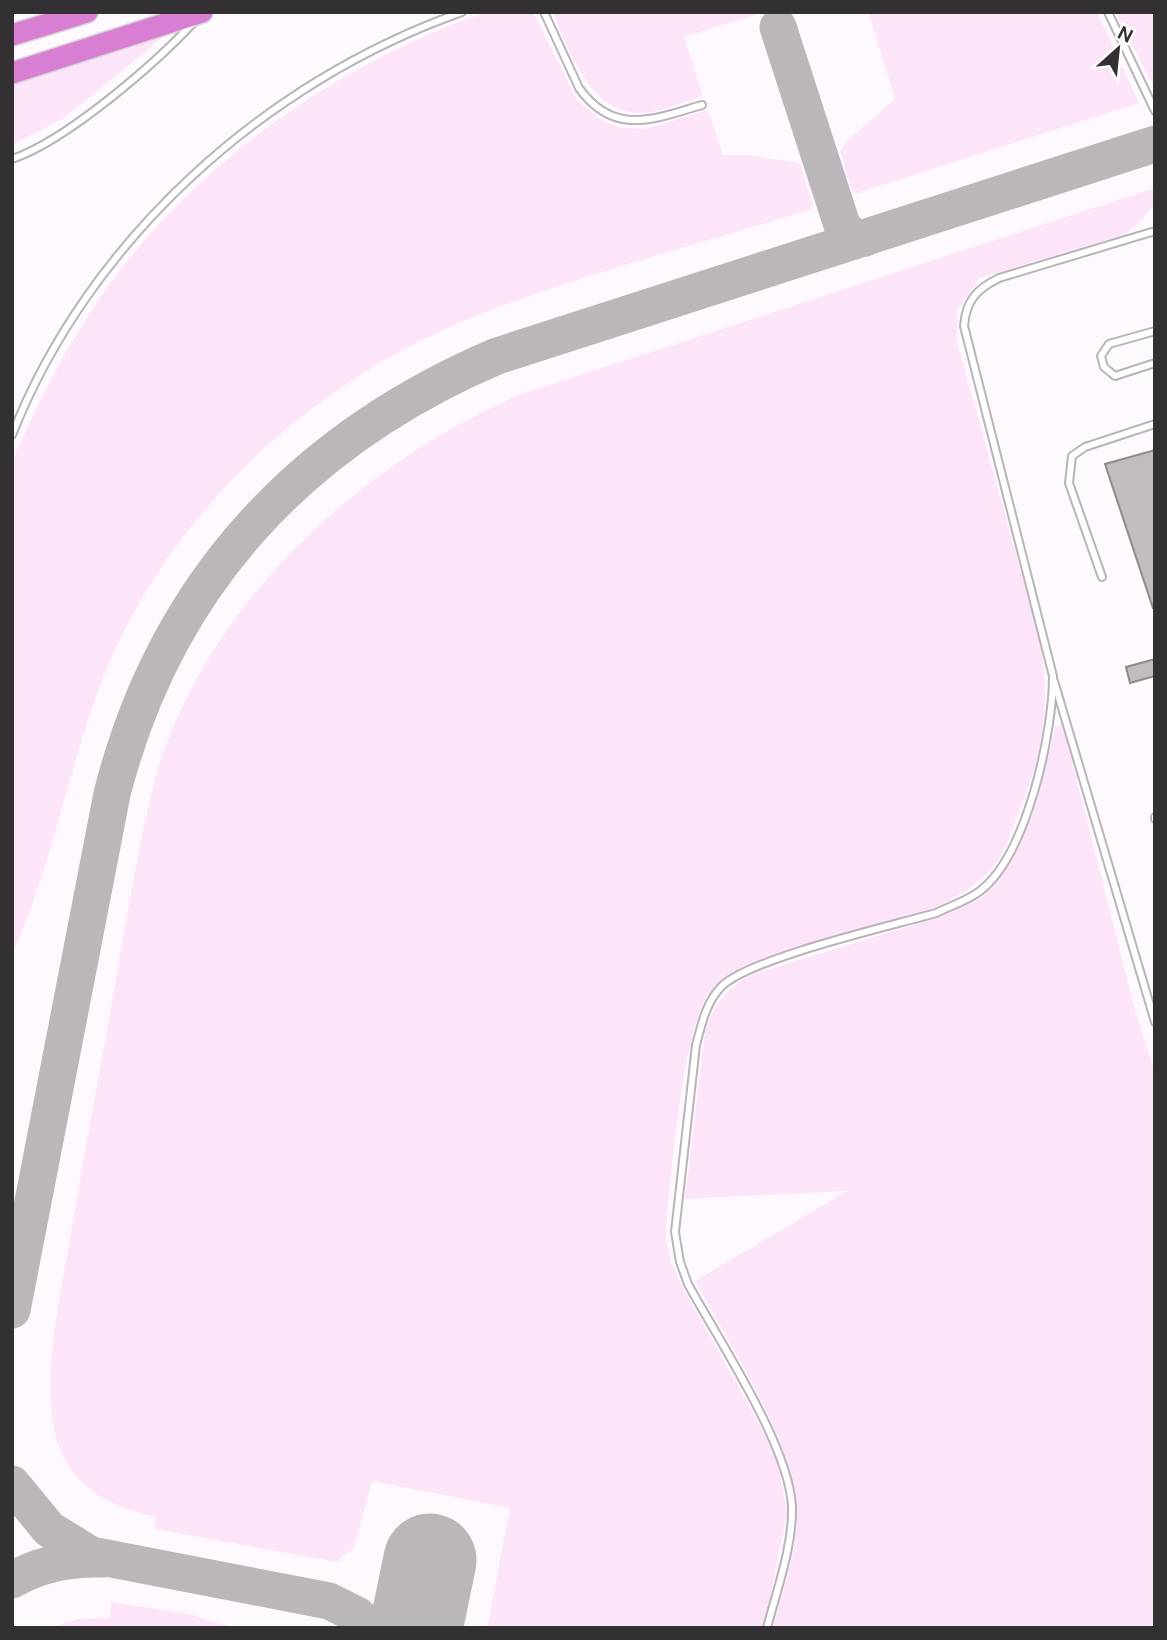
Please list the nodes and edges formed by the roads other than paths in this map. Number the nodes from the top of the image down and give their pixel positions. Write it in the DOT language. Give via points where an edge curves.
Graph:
graph roads {
  1 [pos="87,12"];
  2 [pos="203,12"];
  3 [pos="462,12"];
  4 [pos="544,12"];
  5 [pos="1108,12"];
  6 [pos="12,35"];
  7 [pos="12,73"];
  8 [pos="702,105"];
  9 [pos="1155,111"];
  10 [pos="12,159"];
  11 [pos="1155,231"];
  12 [pos="1155,331"];
  13 [pos="1155,363"];
  14 [pos="1155,424"];
  15 [pos="12,435"];
  16 [pos="1102,577"];
  17 [pos="1053,676"];
  18 [pos="1155,1022"];
  19 [pos="768,1628"];
  1 -- 6 [label="highway"];
  2 -- 7 [label="highway"];
  2 -- 10 [label="lane" via="172,46 111,96 58,135"];
  3 -- 15 [label="lane" via="412,30 348,62 288,99 222,150 139,231 98,284 57,346"];
  4 -- 8 [label="lane" via="579,88 606,113 636,121"];
  5 -- 9 [label="lane"];
  11 -- 17 [label="lane" via="999,278 979,288 965,313 964,326"];
  12 -- 13 [label="lane" via="1109,344 1101,356 1104,367 1115,376"];
  14 -- 16 [label="lane" via="1085,447 1072,456 1069,483"];
  17 -- 18 [label="lane"];
  17 -- 19 [label="lane" via="1034,791 1008,854 979,891 936,913 758,966 722,987 704,1015 696,1045 675,1232 688,1284 784,1465 792,1507 790,1530"];
}
